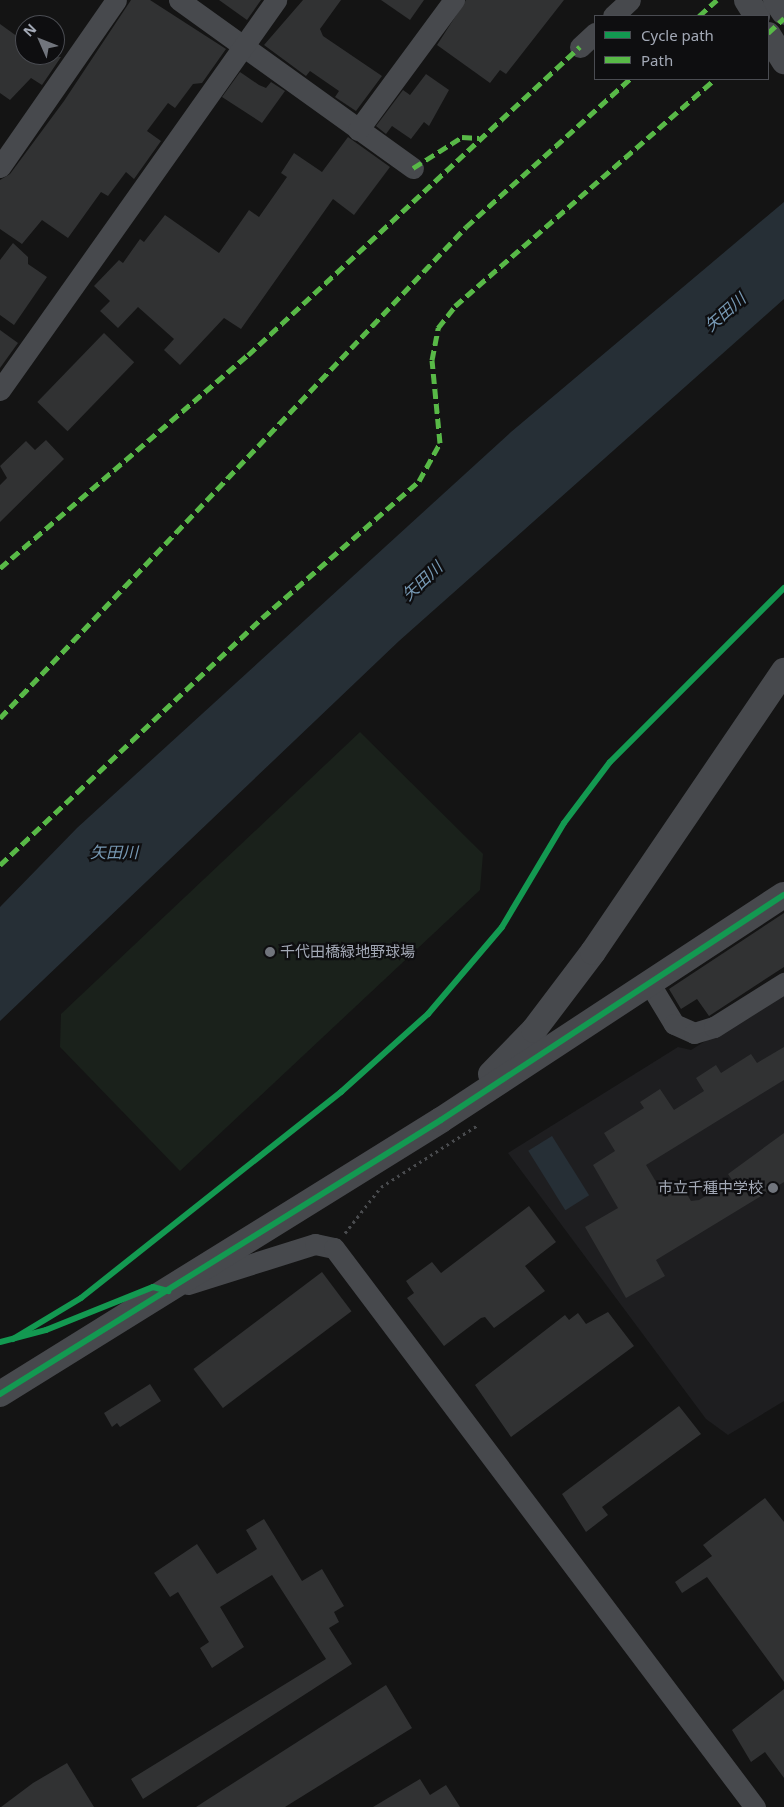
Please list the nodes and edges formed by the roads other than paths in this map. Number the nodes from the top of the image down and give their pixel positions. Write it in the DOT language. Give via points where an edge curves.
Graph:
graph roads {
  1 [pos="116,0"];
  2 [pos="179,0"];
  3 [pos="276,0"];
  4 [pos="454,0"];
  5 [pos="630,0"];
  6 [pos="747,0"];
  7 [pos="776,0"];
  8 [pos="784,12"];
  9 [pos="614,15"];
  10 [pos="756,15"];
  11 [pos="769,37"];
  12 [pos="243,48"];
  13 [pos="784,61"];
  14 [pos="358,130"];
  15 [pos="0,167"];
  16 [pos="413,168"];
  17 [pos="0,390"];
  18 [pos="784,671"];
  19 [pos="784,895"];
  20 [pos="648,981"];
  21 [pos="784,983"];
  22 [pos="543,1017"];
  23 [pos="560,1040"];
  24 [pos="441,1120"];
  25 [pos="168,1290"];
  26 [pos="0,1394"];
  27 [pos="755,1807"];
  1 -- 15 [label="street"];
  2 -- 12 [label="street"];
  3 -- 12 [label="street"];
  4 -- 14 [label="street"];
  5 -- 9 [label="street"];
  6 -- 10 [label="street"];
  7 -- 8 [label="street"];
  11 -- 13 [label="street"];
  12 -- 14 [label="street"];
  12 -- 17 [label="street"];
  14 -- 16 [label="street"];
  18 -- 22 [label="street" via="593,952"];
  19 -- 20 [label="street"];
  20 -- 21 [label="street" via="674,1024 694,1034 714,1026"];
  20 -- 23 [label="street"];
  22 -- 23 [label="street" via="539,1031 543,1038"];
  22 -- 24 [label="street"];
  23 -- 24 [label="street"];
  24 -- 25 [label="street"];
  25 -- 26 [label="street"];
  25 -- 27 [label="street" via="315,1244 334,1248"];
}
